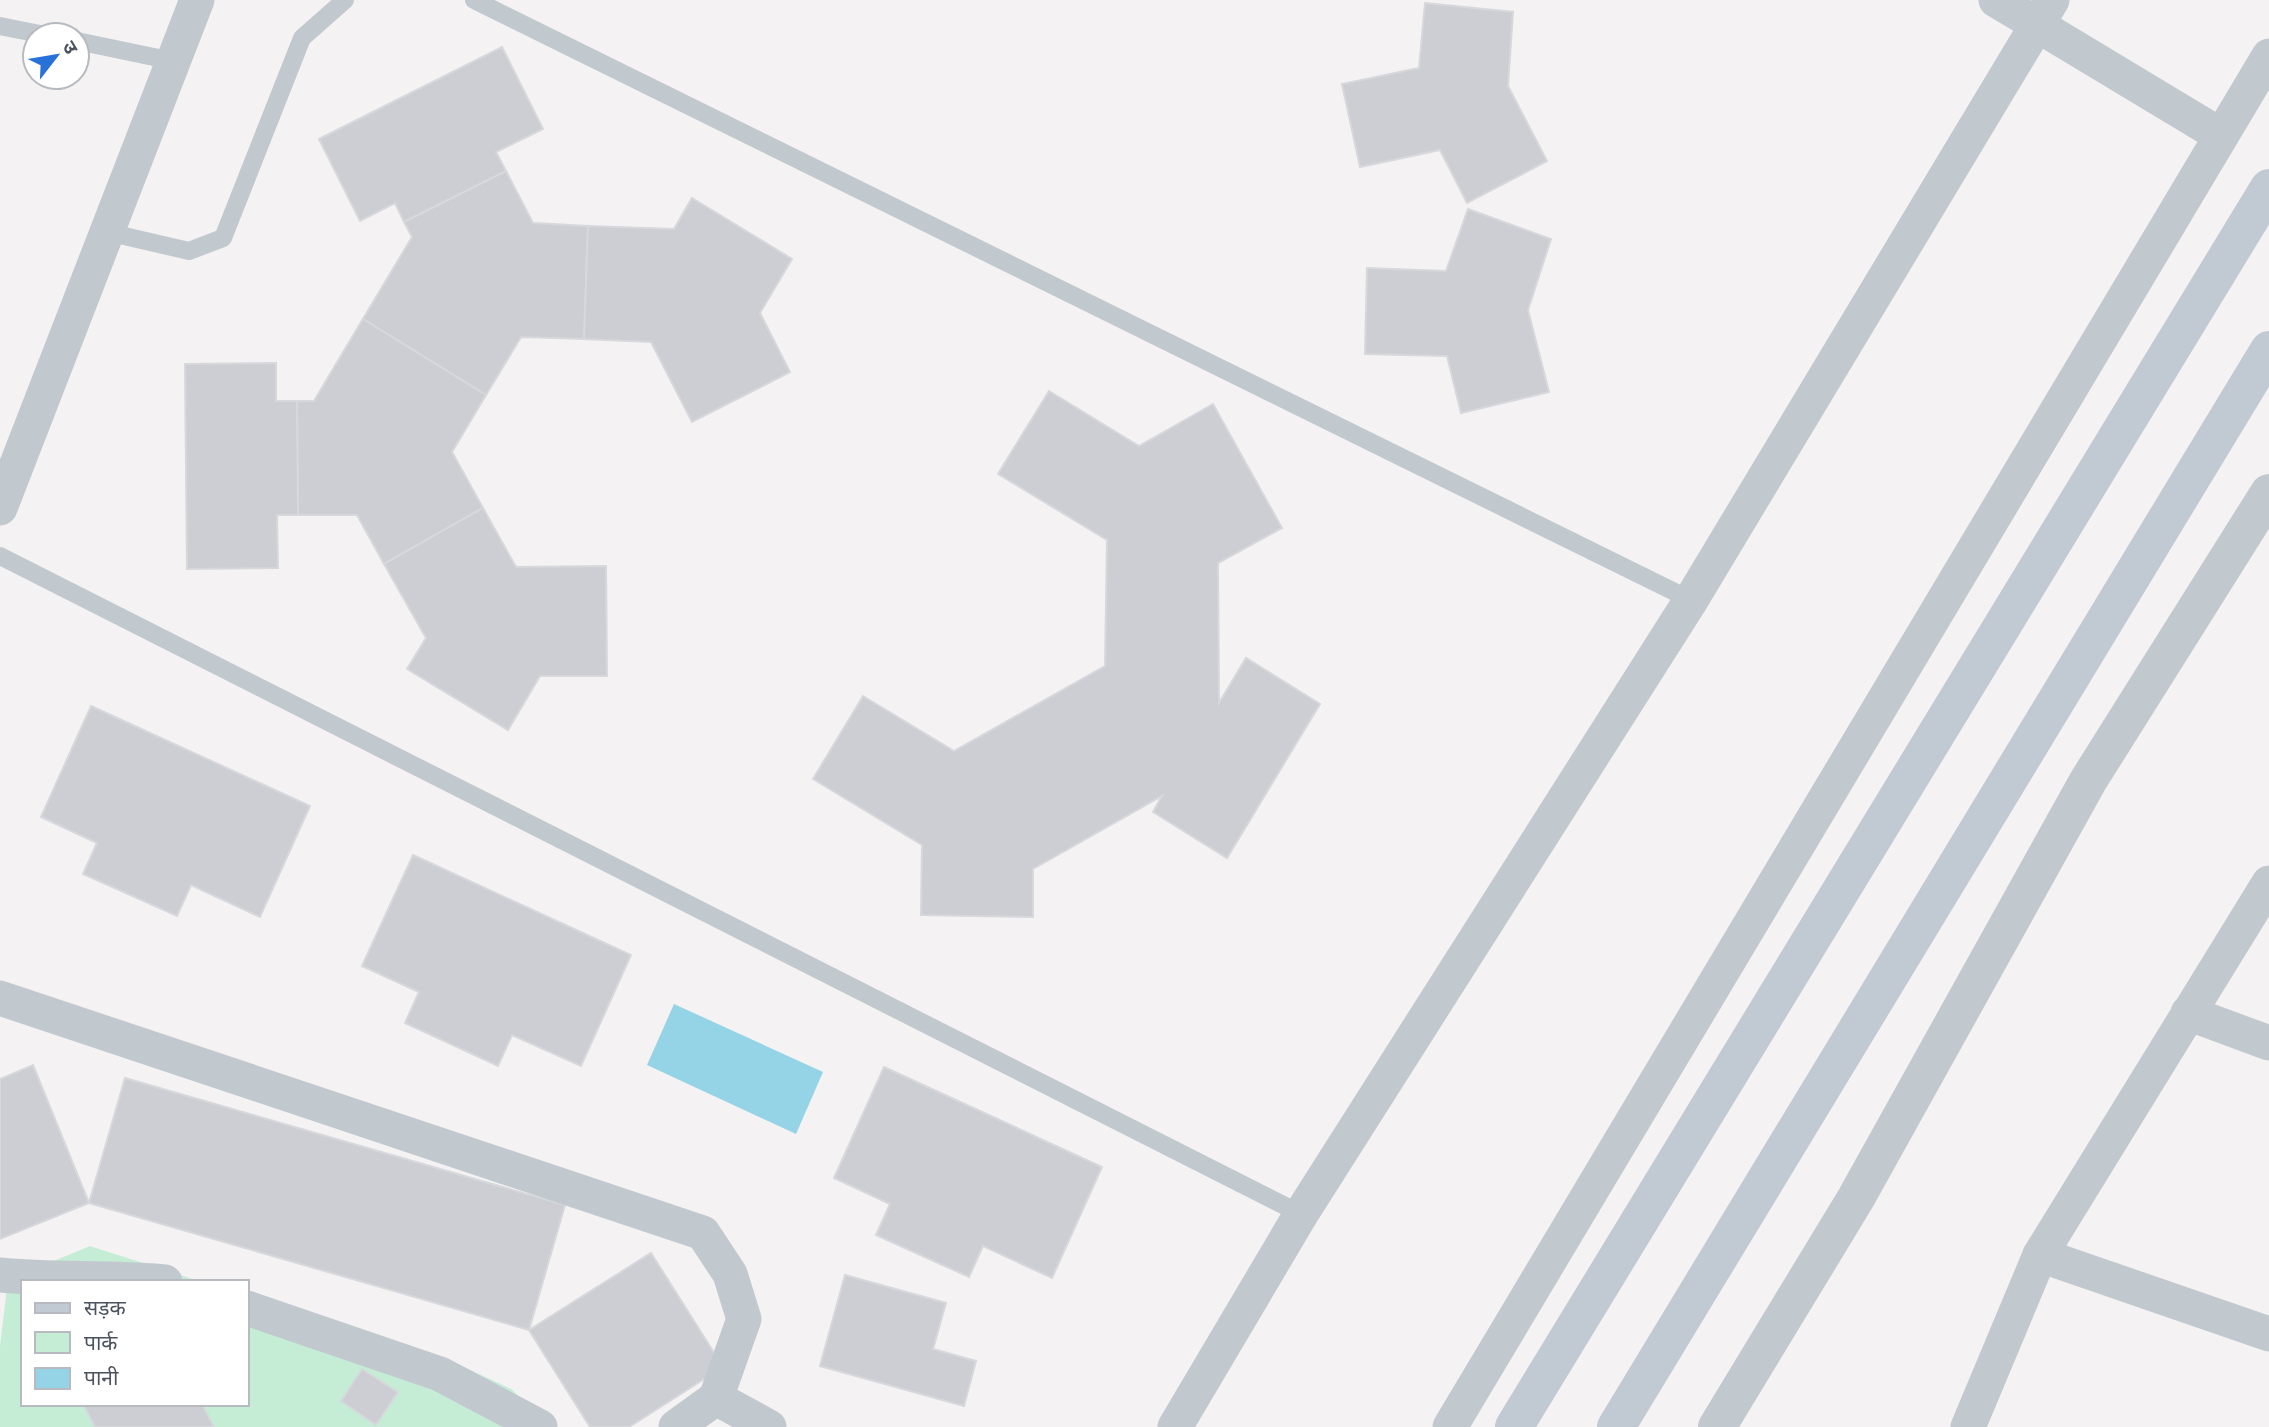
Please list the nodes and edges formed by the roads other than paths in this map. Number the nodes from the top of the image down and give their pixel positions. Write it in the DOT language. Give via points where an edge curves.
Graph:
graph roads {
  1 [pos="197,0"];
  2 [pos="345,0"];
  3 [pos="474,0"];
  4 [pos="1996,0"];
  5 [pos="2045,12"];
  6 [pos="0,26"];
  7 [pos="21,30"];
  8 [pos="91,44"];
  9 [pos="2269,56"];
  10 [pos="173,61"];
  11 [pos="2220,135"];
  12 [pos="2269,188"];
  13 [pos="107,232"];
  14 [pos="2269,350"];
  15 [pos="2269,493"];
  16 [pos="0,508"];
  17 [pos="0,556"];
  18 [pos="1691,600"];
  19 [pos="2269,883"];
  20 [pos="0,998"];
  21 [pos="2188,1013"];
  22 [pos="2269,1043"];
  23 [pos="1301,1214"];
  24 [pos="2040,1255"];
  25 [pos="0,1275"];
  26 [pos="147,1280"];
  27 [pos="248,1308"];
  28 [pos="2269,1334"];
  29 [pos="716,1398"];
  30 [pos="540,1427"];
  31 [pos="676,1427"];
  32 [pos="769,1427"];
  33 [pos="1175,1427"];
  34 [pos="1450,1427"];
  35 [pos="1514,1427"];
  36 [pos="1616,1427"];
  37 [pos="1717,1427"];
  38 [pos="1968,1427"];
  1 -- 10 [label="street"];
  2 -- 13 [label="lane" via="302,38 223,239 189,251"];
  3 -- 18 [label="lane"];
  4 -- 5 [label="street"];
  5 -- 11 [label="street"];
  5 -- 18 [label="street"];
  6 -- 7 [label="lane"];
  8 -- 10 [label="lane"];
  9 -- 11 [label="street"];
  10 -- 13 [label="street"];
  11 -- 34 [label="street"];
  12 -- 35 [label="main road"];
  13 -- 16 [label="street"];
  14 -- 36 [label="main road"];
  15 -- 37 [label="street" via="2088,781 1856,1198"];
  17 -- 23 [label="lane"];
  18 -- 23 [label="street"];
  19 -- 21 [label="street"];
  20 -- 29 [label="street" via="704,1233 730,1274 744,1319"];
  21 -- 22 [label="street"];
  21 -- 24 [label="street"];
  23 -- 33 [label="street"];
  24 -- 28 [label="street"];
  24 -- 38 [label="street"];
  25 -- 26 [label="street"];
  27 -- 30 [label="street" via="440,1374"];
  29 -- 31 [label="street"];
  29 -- 32 [label="street"];
}
